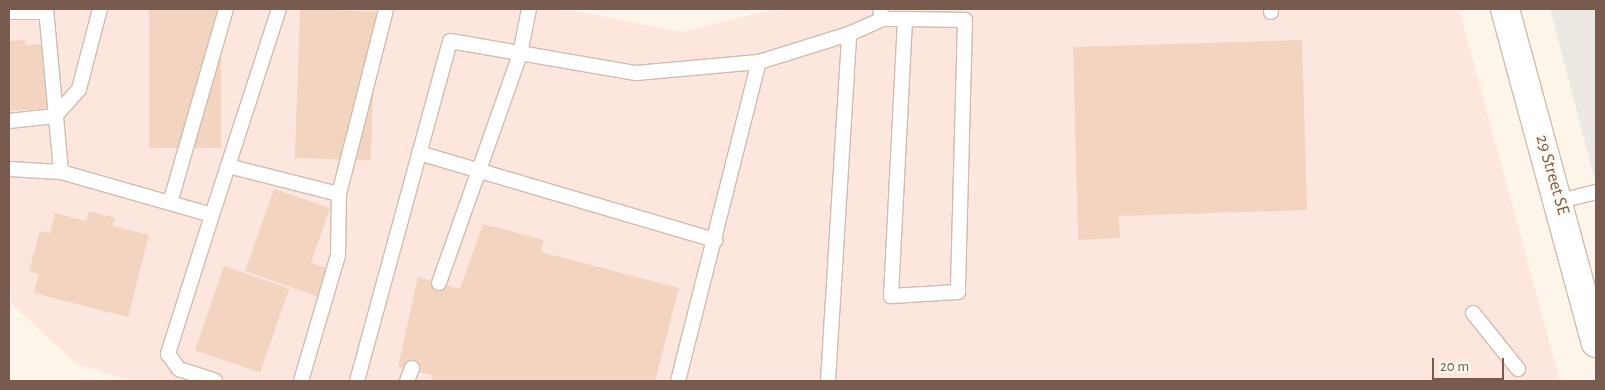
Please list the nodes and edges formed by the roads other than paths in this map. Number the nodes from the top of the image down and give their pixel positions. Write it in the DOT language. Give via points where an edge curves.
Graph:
graph roads {
  1 [pos="100,9"];
  2 [pos="226,9"];
  3 [pos="279,9"];
  4 [pos="386,9"];
  5 [pos="529,9"];
  6 [pos="1505,9"];
  7 [pos="46,10"];
  8 [pos="9,12"];
  9 [pos="881,14"];
  10 [pos="906,19"];
  11 [pos="849,34"];
  12 [pos="520,54"];
  13 [pos="759,62"];
  14 [pos="55,116"];
  15 [pos="9,121"];
  16 [pos="419,153"];
  17 [pos="228,166"];
  18 [pos="9,169"];
  19 [pos="61,172"];
  20 [pos="478,172"];
  21 [pos="1596,192"];
  22 [pos="339,194"];
  23 [pos="1560,201"];
  24 [pos="170,203"];
  25 [pos="212,215"];
  26 [pos="715,240"];
  27 [pos="439,283"];
  28 [pos="1473,313"];
  29 [pos="1596,343"];
  30 [pos="412,368"];
  31 [pos="1518,369"];
  32 [pos="215,381"];
  33 [pos="301,381"];
  34 [pos="357,381"];
  35 [pos="407,381"];
  36 [pos="678,381"];
  37 [pos="828,381"];
  1 -- 14 [label="lane" via="79,89"];
  2 -- 24 [label="lane"];
  3 -- 17 [label="lane"];
  4 -- 22 [label="lane"];
  5 -- 12 [label="lane"];
  6 -- 23 [label="street, 29 Street SE"];
  7 -- 8 [label="lane"];
  7 -- 14 [label="lane"];
  9 -- 10 [label="lane"];
  9 -- 11 [label="lane"];
  10 -- 10 [label="lane" via="965,20 958,292 891,296"];
  11 -- 13 [label="lane"];
  11 -- 37 [label="lane"];
  12 -- 13 [label="lane" via="636,73"];
  12 -- 16 [label="lane" via="450,41"];
  12 -- 20 [label="lane"];
  13 -- 26 [label="lane"];
  14 -- 15 [label="lane"];
  14 -- 19 [label="lane"];
  16 -- 20 [label="lane"];
  16 -- 34 [label="lane"];
  17 -- 22 [label="lane"];
  17 -- 25 [label="lane"];
  18 -- 19 [label="lane"];
  19 -- 24 [label="lane"];
  20 -- 26 [label="lane"];
  20 -- 27 [label="lane"];
  21 -- 23 [label="lane"];
  22 -- 33 [label="lane" via="338,255"];
  23 -- 29 [label="street, 29 Street SE"];
  24 -- 25 [label="lane"];
  25 -- 32 [label="lane" via="168,354 180,369"];
  26 -- 36 [label="lane"];
  28 -- 31 [label="lane"];
  30 -- 35 [label="lane"];
}
